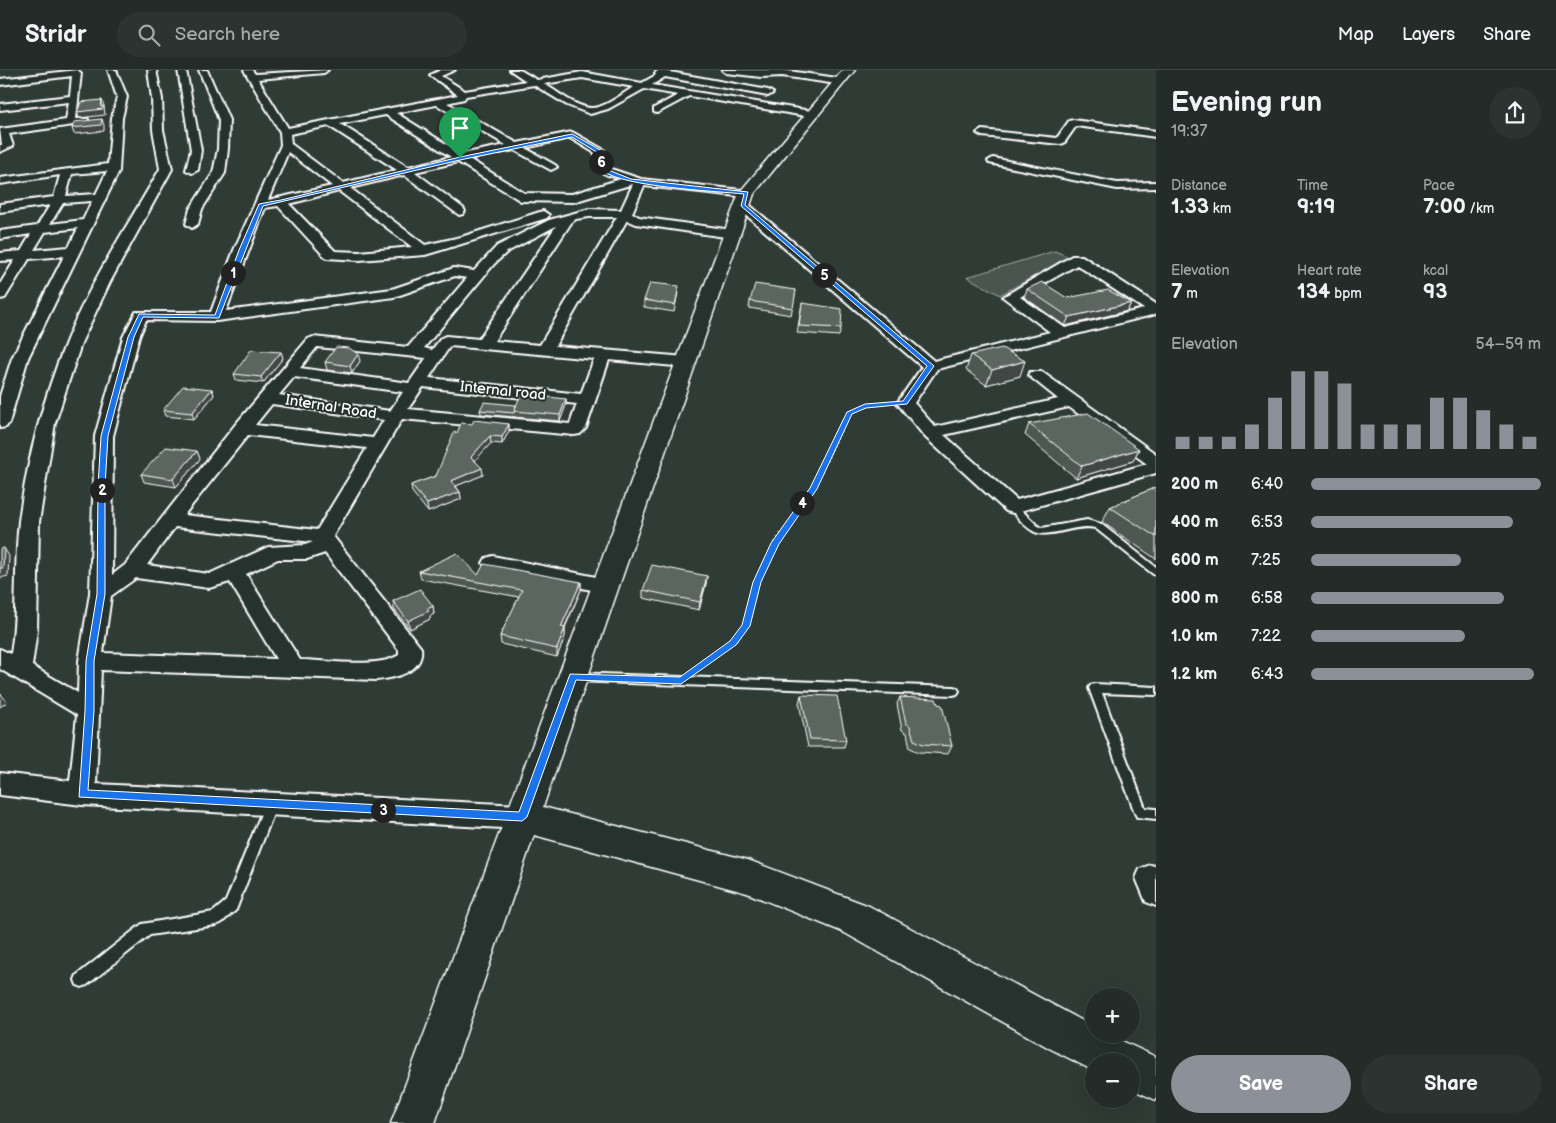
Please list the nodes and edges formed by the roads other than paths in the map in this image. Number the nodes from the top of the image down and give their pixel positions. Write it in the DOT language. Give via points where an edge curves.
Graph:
graph roads {
  1 [pos="112,70"];
  2 [pos="152,70"];
  3 [pos="182,70"];
  4 [pos="204,70"];
  5 [pos="324,70"];
  6 [pos="451,70"];
  7 [pos="514,70"];
  8 [pos="726,70"];
  9 [pos="660,72"];
  10 [pos="250,73"];
  11 [pos="839,74"];
  12 [pos="0,82"];
  13 [pos="536,83"];
  14 [pos="643,86"];
  15 [pos="463,94"];
  16 [pos="686,94"];
  17 [pos="781,95"];
  18 [pos="75,98"];
  19 [pos="620,99"];
  20 [pos="28,103"];
  21 [pos="440,103"];
  22 [pos="570,103"];
  23 [pos="814,106"];
  24 [pos="0,107"];
  25 [pos="657,110"];
  26 [pos="389,113"];
  27 [pos="108,119"];
  28 [pos="70,123"];
  29 [pos="331,123"];
  30 [pos="29,128"];
  31 [pos="1,132"];
  32 [pos="982,133"];
  33 [pos="1156,134"];
  34 [pos="285,139"];
  35 [pos="515,147"];
  36 [pos="0,149"];
  37 [pos="460,158"];
  38 [pos="992,161"];
  39 [pos="113,167"];
  40 [pos="550,167"];
  41 [pos="192,170"];
  42 [pos="67,171"];
  43 [pos="406,171"];
  44 [pos="0,181"];
  45 [pos="636,181"];
  46 [pos="1156,185"];
  47 [pos="341,186"];
  48 [pos="100,197"];
  49 [pos="744,199"];
  50 [pos="59,200"];
  51 [pos="281,202"];
  52 [pos="261,205"];
  53 [pos="0,208"];
  54 [pos="458,211"];
  55 [pos="625,214"];
  56 [pos="543,215"];
  57 [pos="566,221"];
  58 [pos="86,224"];
  59 [pos="192,224"];
  60 [pos="40,229"];
  61 [pos="732,234"];
  62 [pos="0,235"];
  63 [pos="72,251"];
  64 [pos="425,251"];
  65 [pos="23,255"];
  66 [pos="0,257"];
  67 [pos="476,275"];
  68 [pos="0,295"];
  69 [pos="1156,310"];
  70 [pos="217,317"];
  71 [pos="1062,334"];
  72 [pos="485,342"];
  73 [pos="546,348"];
  74 [pos="413,351"];
  75 [pos="602,354"];
  76 [pos="438,355"];
  77 [pos="686,362"];
  78 [pos="931,366"];
  79 [pos="288,371"];
  80 [pos="1036,374"];
  81 [pos="417,385"];
  82 [pos="267,398"];
  83 [pos="587,400"];
  84 [pos="1071,401"];
  85 [pos="2,413"];
  86 [pos="396,415"];
  87 [pos="241,429"];
  88 [pos="931,433"];
  89 [pos="378,444"];
  90 [pos="1156,462"];
  91 [pos="1156,467"];
  92 [pos="1013,507"];
  93 [pos="170,520"];
  94 [pos="326,540"];
  95 [pos="493,563"];
  96 [pos="132,570"];
  97 [pos="234,572"];
  98 [pos="1156,572"];
  99 [pos="606,586"];
  100 [pos="101,594"];
  101 [pos="0,658"];
  102 [pos="90,661"];
  103 [pos="293,668"];
  104 [pos="20,670"];
  105 [pos="573,677"];
  106 [pos="953,691"];
  107 [pos="1156,691"];
  108 [pos="90,711"];
  109 [pos="0,784"];
  110 [pos="82,794"];
  111 [pos="271,804"];
  112 [pos="1156,814"];
  113 [pos="522,817"];
  114 [pos="1156,879"];
  115 [pos="1156,892"];
  116 [pos="82,980"];
  117 [pos="1102,1053"];
  118 [pos="1140,1071"];
  119 [pos="1156,1079"];
  120 [pos="413,1123"];
  1 -- 27 [label="street" via="122,97"];
  2 -- 104 [label="street" via="166,169 74,341 46,423 29,522 26,630"];
  3 -- 41 [label="street" via="196,150"];
  4 -- 59 [label="street" via="224,120 223,148 219,173 196,209"];
  5 -- 10 [label="street"];
  6 -- 15 [label="street" via="434,75"];
  7 -- 13 [label="street"];
  8 -- 11 [label="street" via="761,74"];
  9 -- 14 [label="street"];
  9 -- 17 [label="street"];
  10 -- 34 [label="street"];
  11 -- 23 [label="street"];
  12 -- 18 [label="street" via="77,73"];
  13 -- 14 [label="street" via="582,75"];
  13 -- 15 [label="street"];
  13 -- 22 [label="street"];
  14 -- 16 [label="street"];
  14 -- 19 [label="street"];
  15 -- 21 [label="street"];
  16 -- 23 [label="street"];
  16 -- 25 [label="street"];
  18 -- 20 [label="street"];
  18 -- 28 [label="street"];
  19 -- 22 [label="street" via="595,98"];
  19 -- 22 [label="street" via="597,110 584,110"];
  20 -- 24 [label="street"];
  20 -- 30 [label="street"];
  21 -- 26 [label="street"];
  21 -- 35 [label="street"];
  23 -- 49 [label="street"];
  26 -- 29 [label="street"];
  26 -- 37 [label="street"];
  27 -- 28 [label="street"];
  27 -- 39 [label="street"];
  28 -- 30 [label="street"];
  29 -- 34 [label="street"];
  29 -- 43 [label="street"];
  30 -- 31 [label="street"];
  31 -- 36 [label="street" via="8,146"];
  32 -- 33 [label="street" via="1060,141 1073,124"];
  34 -- 47 [label="street"];
  34 -- 52 [label="street"];
  35 -- 37 [label="street"];
  35 -- 40 [label="street"];
  35 -- 45 [label="street" via="576,136 600,152 604,170"];
  37 -- 43 [label="street"];
  37 -- 45 [label="street" via="526,198 573,198"];
  38 -- 46 [label="street" via="1117,186"];
  39 -- 42 [label="street"];
  39 -- 48 [label="street"];
  42 -- 44 [label="street"];
  42 -- 50 [label="street"];
  43 -- 47 [label="street"];
  43 -- 54 [label="street"];
  45 -- 49 [label="street"];
  45 -- 55 [label="street"];
  47 -- 51 [label="street"];
  47 -- 64 [label="street"];
  48 -- 50 [label="street"];
  48 -- 58 [label="street"];
  49 -- 61 [label="street"];
  49 -- 78 [label="street"];
  50 -- 53 [label="street"];
  50 -- 60 [label="street"];
  51 -- 52 [label="street"];
  51 -- 64 [label="street" via="331,255 364,257"];
  52 -- 70 [label="street"];
  55 -- 57 [label="street" via="589,213 572,216"];
  55 -- 61 [label="street" via="636,220"];
  55 -- 73 [label="street"];
  56 -- 64 [label="street"];
  57 -- 67 [label="street" via="553,222 502,249"];
  57 -- 72 [label="street"];
  58 -- 60 [label="street"];
  58 -- 63 [label="street"];
  60 -- 62 [label="street"];
  60 -- 65 [label="street"];
  61 -- 77 [label="street"];
  63 -- 65 [label="street"];
  63 -- 85 [label="street" via="20,358"];
  65 -- 66 [label="street"];
  65 -- 68 [label="street"];
  67 -- 70 [label="street" via="454,272 394,293"];
  67 -- 74 [label="street"];
  69 -- 71 [label="street"];
  69 -- 71 [label="street" via="1077,259 1010,296"];
  70 -- 100 [label="street" via="141,315 131,337 104,436"];
  71 -- 78 [label="street"];
  72 -- 73 [label="street"];
  72 -- 76 [label="street" via="446,340"];
  73 -- 75 [label="street"];
  74 -- 76 [label="street"];
  74 -- 79 [label="street" via="313,342"];
  75 -- 77 [label="street"];
  75 -- 83 [label="street"];
  76 -- 81 [label="street"];
  77 -- 99 [label="street"];
  78 -- 88 [label="street" via="905,403"];
  79 -- 81 [label="street, Internal Road"];
  79 -- 82 [label="street"];
  80 -- 84 [label="street"];
  81 -- 83 [label="street, Internal road"];
  81 -- 86 [label="street"];
  82 -- 86 [label="street, Internal Road"];
  82 -- 87 [label="street"];
  83 -- 86 [label="street, Internal Road" via="577,428 569,430"];
  84 -- 88 [label="street"];
  84 -- 90 [label="street"];
  86 -- 89 [label="street"];
  87 -- 89 [label="street"];
  87 -- 93 [label="street"];
  88 -- 92 [label="street"];
  89 -- 94 [label="street"];
  91 -- 92 [label="street"];
  92 -- 98 [label="lane" via="1042,531 1086,523 1098,526"];
  93 -- 94 [label="street"];
  93 -- 96 [label="street"];
  94 -- 97 [label="street" via="307,552 275,552"];
  94 -- 103 [label="street" via="410,648 411,658 392,670"];
  95 -- 99 [label="street"];
  96 -- 97 [label="street" via="209,581"];
  96 -- 100 [label="street"];
  97 -- 103 [label="street"];
  99 -- 105 [label="street"];
  100 -- 102 [label="street"];
  101 -- 104 [label="street"];
  102 -- 103 [label="street"];
  102 -- 108 [label="street"];
  104 -- 108 [label="street"];
  105 -- 106 [label="lane"];
  105 -- 113 [label="street"];
  107 -- 112 [label="lane" via="1095,688 1141,813"];
  108 -- 110 [label="street"];
  109 -- 110 [label="street"];
  110 -- 111 [label="street"];
  111 -- 113 [label="street"];
  111 -- 116 [label="lane" via="225,913 216,918 147,930"];
  113 -- 117 [label="street" via="748,877 856,919"];
  113 -- 120 [label="street"];
  114 -- 115 [label="street" via="1150,878"];
  118 -- 119 [label="street"];
}
